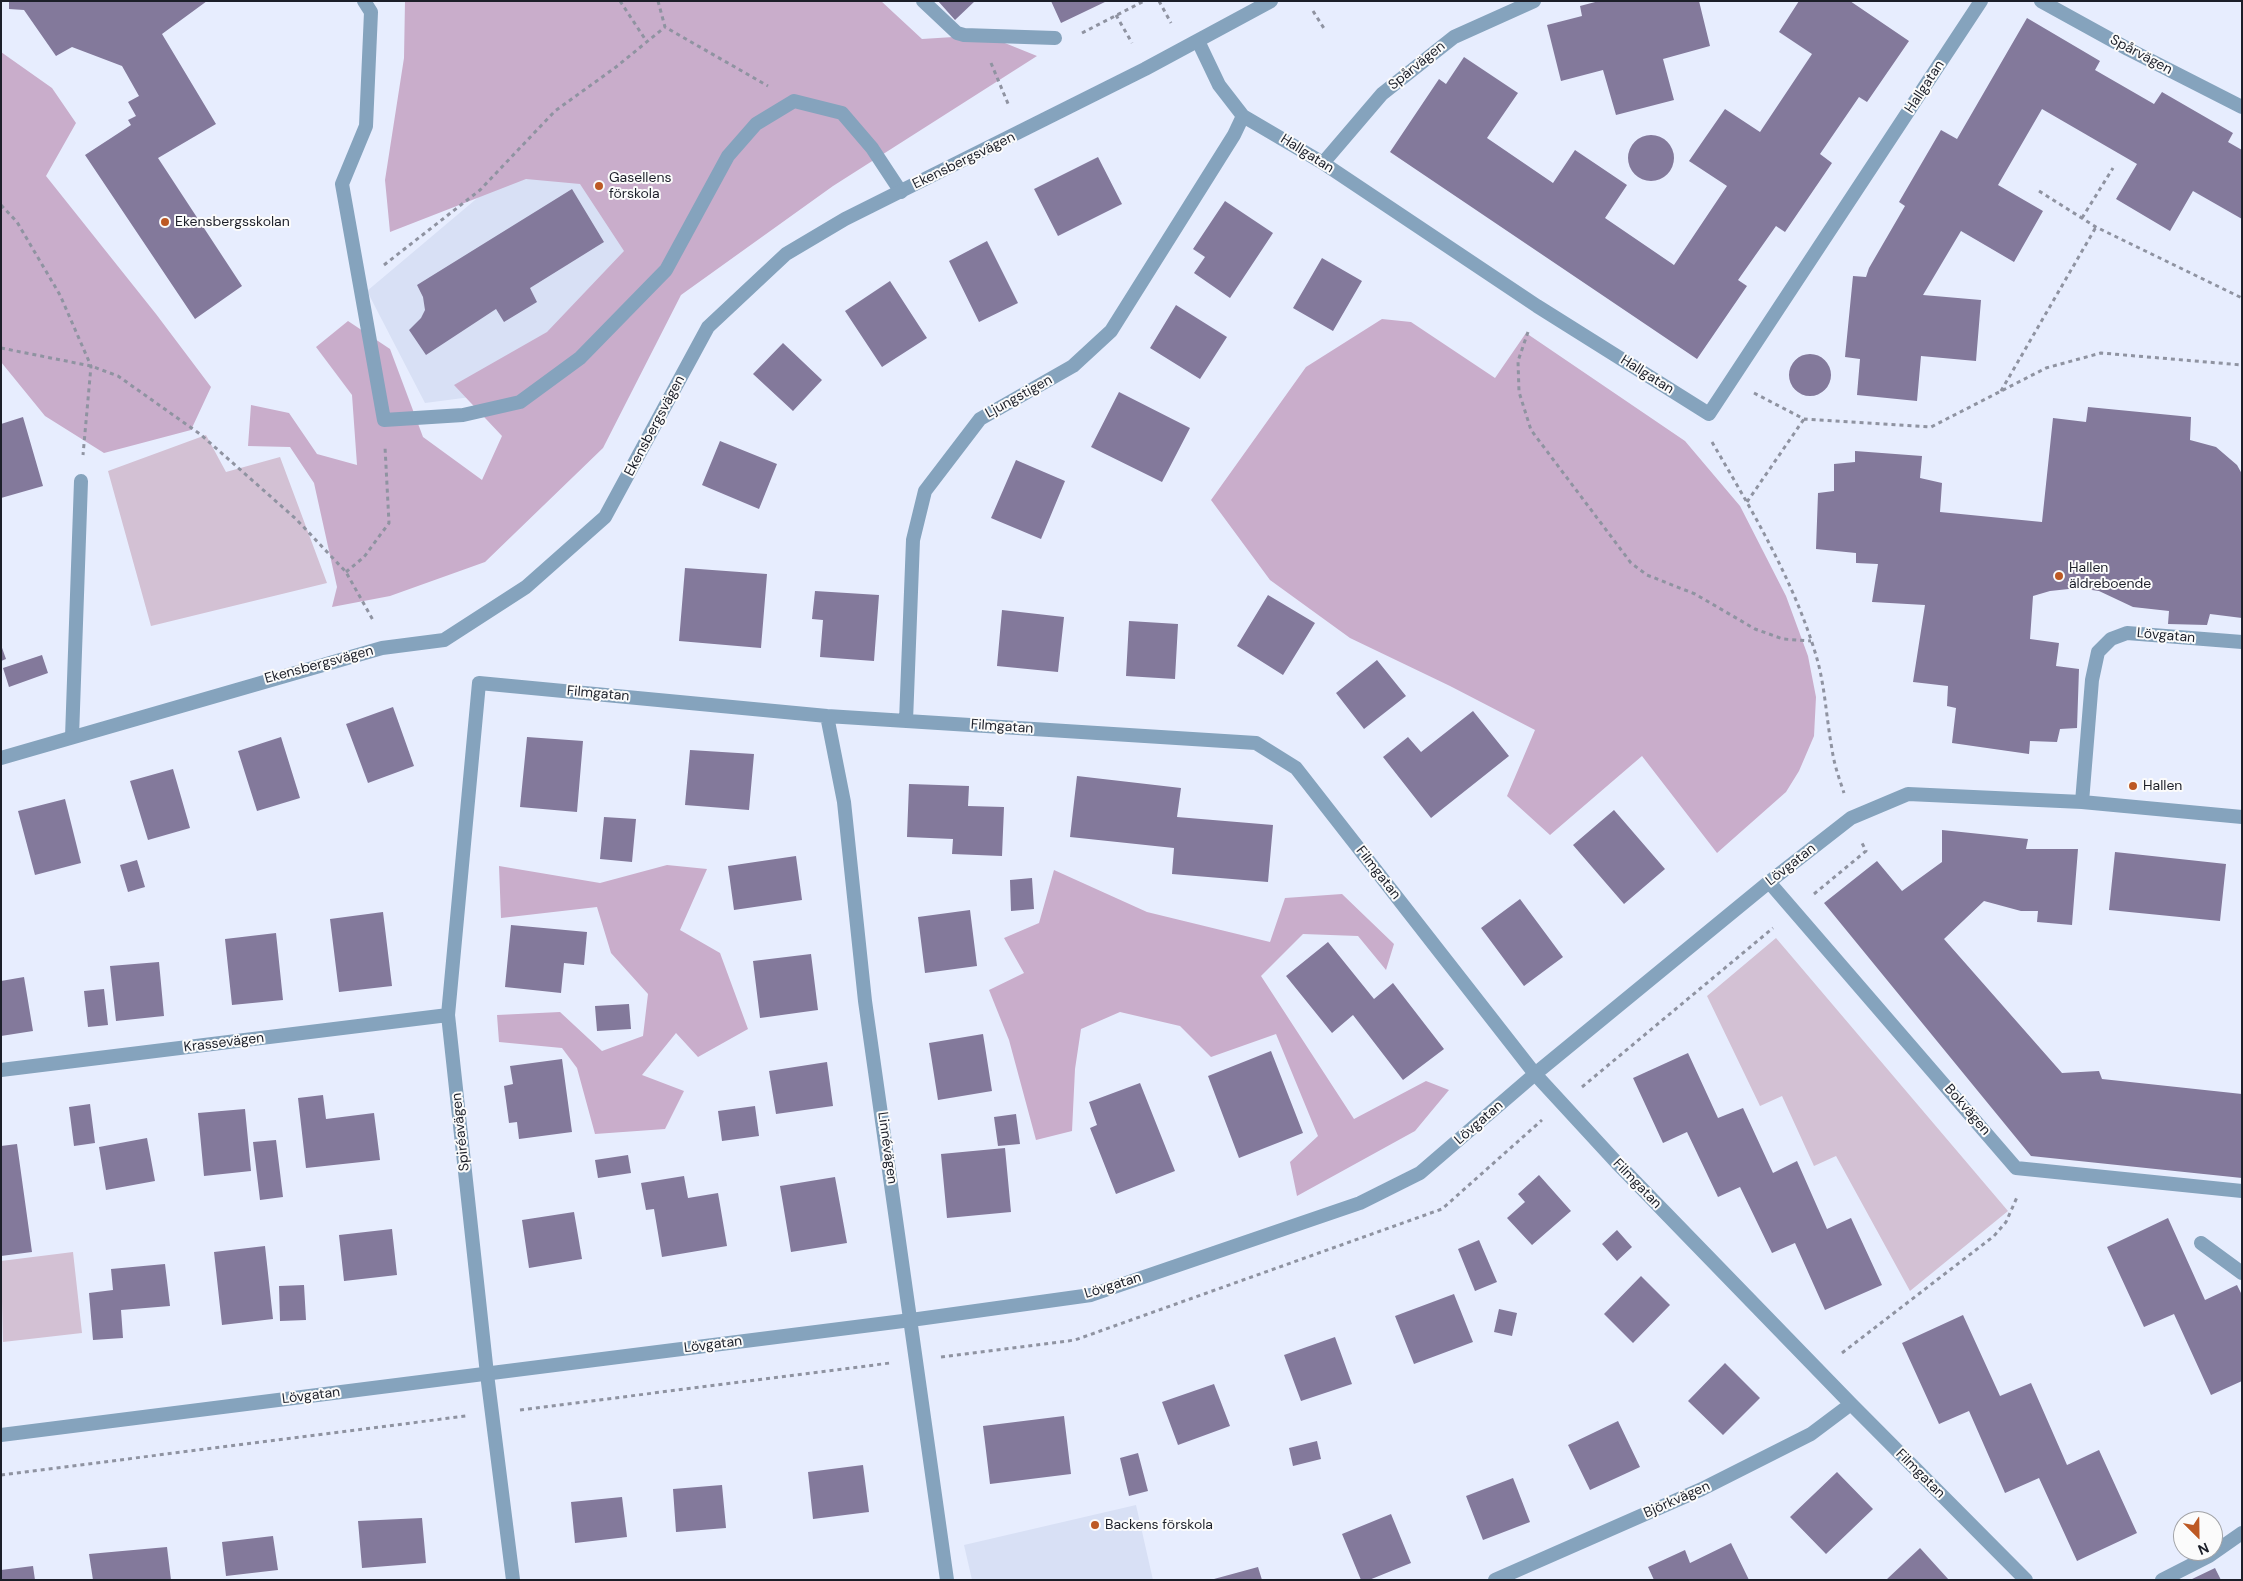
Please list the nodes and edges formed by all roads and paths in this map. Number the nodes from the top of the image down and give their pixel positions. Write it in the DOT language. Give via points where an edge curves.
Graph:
graph roads {
  1 [pos="364,1"];
  2 [pos="620,1"];
  3 [pos="658,1"];
  4 [pos="923,1"];
  5 [pos="1144,1"];
  6 [pos="1159,1"];
  7 [pos="1271,1"];
  8 [pos="1534,1"];
  9 [pos="1981,1"];
  10 [pos="2041,1"];
  11 [pos="1313,11"];
  12 [pos="1116,15"];
  13 [pos="1170,23"];
  14 [pos="665,27"];
  15 [pos="1325,30"];
  16 [pos="1055,38"];
  17 [pos="1198,41"];
  18 [pos="647,42"];
  19 [pos="1132,43"];
  20 [pos="991,67"];
  21 [pos="794,101"];
  22 [pos="1009,106"];
  23 [pos="2242,107"];
  24 [pos="1243,116"];
  25 [pos="1322,163"];
  26 [pos="2113,168"];
  27 [pos="2039,191"];
  28 [pos="901,192"];
  29 [pos="1,205"];
  30 [pos="2082,218"];
  31 [pos="2096,227"];
  32 [pos="360,283"];
  33 [pos="2242,298"];
  34 [pos="1530,327"];
  35 [pos="1,348"];
  36 [pos="2242,365"];
  37 [pos="91,366"];
  38 [pos="1732,381"];
  39 [pos="2001,391"];
  40 [pos="1709,414"];
  41 [pos="1804,419"];
  42 [pos="384,420"];
  43 [pos="81,482"];
  44 [pos="1747,502"];
  45 [pos="346,572"];
  46 [pos="1811,641"];
  47 [pos="2242,642"];
  48 [pos="382,648"];
  49 [pos="479,683"];
  50 [pos="827,716"];
  51 [pos="906,721"];
  52 [pos="72,737"];
  53 [pos="1,758"];
  54 [pos="2082,802"];
  55 [pos="2242,817"];
  56 [pos="1851,818"];
  57 [pos="1769,882"];
  58 [pos="1794,910"];
  59 [pos="448,1015"];
  60 [pos="1,1070"];
  61 [pos="1535,1074"];
  62 [pos="1561,1103"];
  63 [pos="2030,1169"];
  64 [pos="2242,1191"];
  65 [pos="2201,1243"];
  66 [pos="2242,1273"];
  67 [pos="911,1320"];
  68 [pos="1842,1353"];
  69 [pos="916,1360"];
  70 [pos="487,1374"];
  71 [pos="1851,1404"];
  72 [pos="492,1413"];
  73 [pos="1,1435"];
  74 [pos="1,1475"];
  75 [pos="2242,1534"];
  76 [pos="513,1580"];
  77 [pos="947,1580"];
  78 [pos="1495,1580"];
  79 [pos="2026,1580"];
  80 [pos="2162,1580"];
  1 -- 32 [label="street" via="371,12 366,126 342,184"];
  2 -- 18 [label="path"];
  3 -- 14 [label="path"];
  4 -- 16 [label="street" via="957,33 964,35"];
  5 -- 12 [label="path"];
  6 -- 13 [label="path"];
  7 -- 17 [label="street, Ekensbergsvägen"];
  8 -- 25 [label="street, Spårvägen" via="1454,36 1382,94"];
  9 -- 38 [label="street, Hallgatan"];
  10 -- 23 [label="street, Spårvägen" via="2128,50"];
  11 -- 15 [label="path"];
  12 -- 16 [label="path" via="1072,38"];
  12 -- 19 [label="path"];
  14 -- 18 [label="path"];
  14 -- 21 [label="path"];
  17 -- 24 [label="street, Hallgatan" via="1219,85"];
  17 -- 28 [label="street, Ekensbergsvägen"];
  18 -- 32 [label="path" via="555,111 480,190"];
  20 -- 22 [label="path"];
  21 -- 28 [label="street" via="842,113 872,148"];
  21 -- 42 [label="street" via="756,124 728,156 666,270 580,358 520,402 463,415"];
  24 -- 25 [label="street, Hallgatan"];
  24 -- 51 [label="street, Ljungstigen" via="1111,331 1073,366 980,418 925,491 913,540"];
  25 -- 40 [label="street, Hallgatan" via="1537,306"];
  26 -- 30 [label="path"];
  27 -- 30 [label="path"];
  28 -- 48 [label="street, Ekensbergsvägen" via="786,254 708,327 605,517 526,587 444,640"];
  29 -- 37 [label="path" via="17,222 60,295"];
  30 -- 31 [label="path"];
  31 -- 33 [label="path"];
  31 -- 39 [label="path"];
  32 -- 42 [label="street"];
  34 -- 46 [label="path" via="1518,361 1519,392 1531,430 1631,563 1646,575 1696,594 1755,629 1783,639"];
  35 -- 37 [label="path"];
  36 -- 39 [label="path" via="2101,354 2046,368"];
  37 -- 43 [label="path"];
  37 -- 45 [label="path" via="118,376 200,434 296,519"];
  38 -- 40 [label="street, Hallgatan"];
  38 -- 41 [label="path"];
  39 -- 41 [label="path" via="1931,427"];
  40 -- 44 [label="path" via="1710,439"];
  41 -- 44 [label="path"];
  42 -- 45 [label="path" via="389,523 364,557"];
  43 -- 52 [label="street"];
  44 -- 46 [label="path" via="1794,593"];
  45 -- 48 [label="path" via="373,620"];
  46 -- 56 [label="path" via="1832,750"];
  47 -- 54 [label="street, Lövgatan" via="2127,633 2111,639 2098,652 2092,680"];
  48 -- 52 [label="street, Ekensbergsvägen"];
  49 -- 50 [label="street, Filmgatan"];
  49 -- 59 [label="street, Spiréavägen"];
  50 -- 51 [label="street, Filmgatan"];
  50 -- 67 [label="street, Linnévägen" via="844,802 865,1001"];
  51 -- 61 [label="street, Filmgatan" via="1256,743 1296,768"];
  52 -- 53 [label="street, Ekensbergsvägen"];
  54 -- 55 [label="street, Lövgatan"];
  54 -- 56 [label="street, Lövgatan" via="1908,794"];
  56 -- 57 [label="street, Lövgatan"];
  56 -- 58 [label="path" via="1866,851"];
  57 -- 58 [label="street, Bokvägen"];
  57 -- 61 [label="street, Lövgatan"];
  58 -- 62 [label="path"];
  58 -- 63 [label="street, Bokvägen" via="2016,1168"];
  59 -- 60 [label="street, Krassevägen"];
  59 -- 70 [label="street, Spiréavägen"];
  61 -- 62 [label="street, Filmgatan"];
  61 -- 67 [label="street, Lövgatan" via="1420,1173 1360,1202 1091,1294"];
  62 -- 69 [label="path" via="1442,1209 1075,1340"];
  62 -- 71 [label="street, Filmgatan"];
  63 -- 64 [label="street, Bokvägen"];
  63 -- 68 [label="path" via="2006,1222 1994,1236"];
  65 -- 66 [label="street"];
  67 -- 69 [label="street, Linnévägen"];
  67 -- 70 [label="street, Lövgatan"];
  69 -- 72 [label="path"];
  69 -- 77 [label="street, Linnévägen"];
  70 -- 72 [label="street, Spiréavägen"];
  70 -- 73 [label="street, Lövgatan"];
  71 -- 78 [label="street, Björkvägen" via="1811,1434 1702,1489"];
  71 -- 79 [label="street, Filmgatan"];
  72 -- 74 [label="path"];
  72 -- 76 [label="street, Spiréavägen"];
  75 -- 80 [label="street" via="2209,1556"];
}
